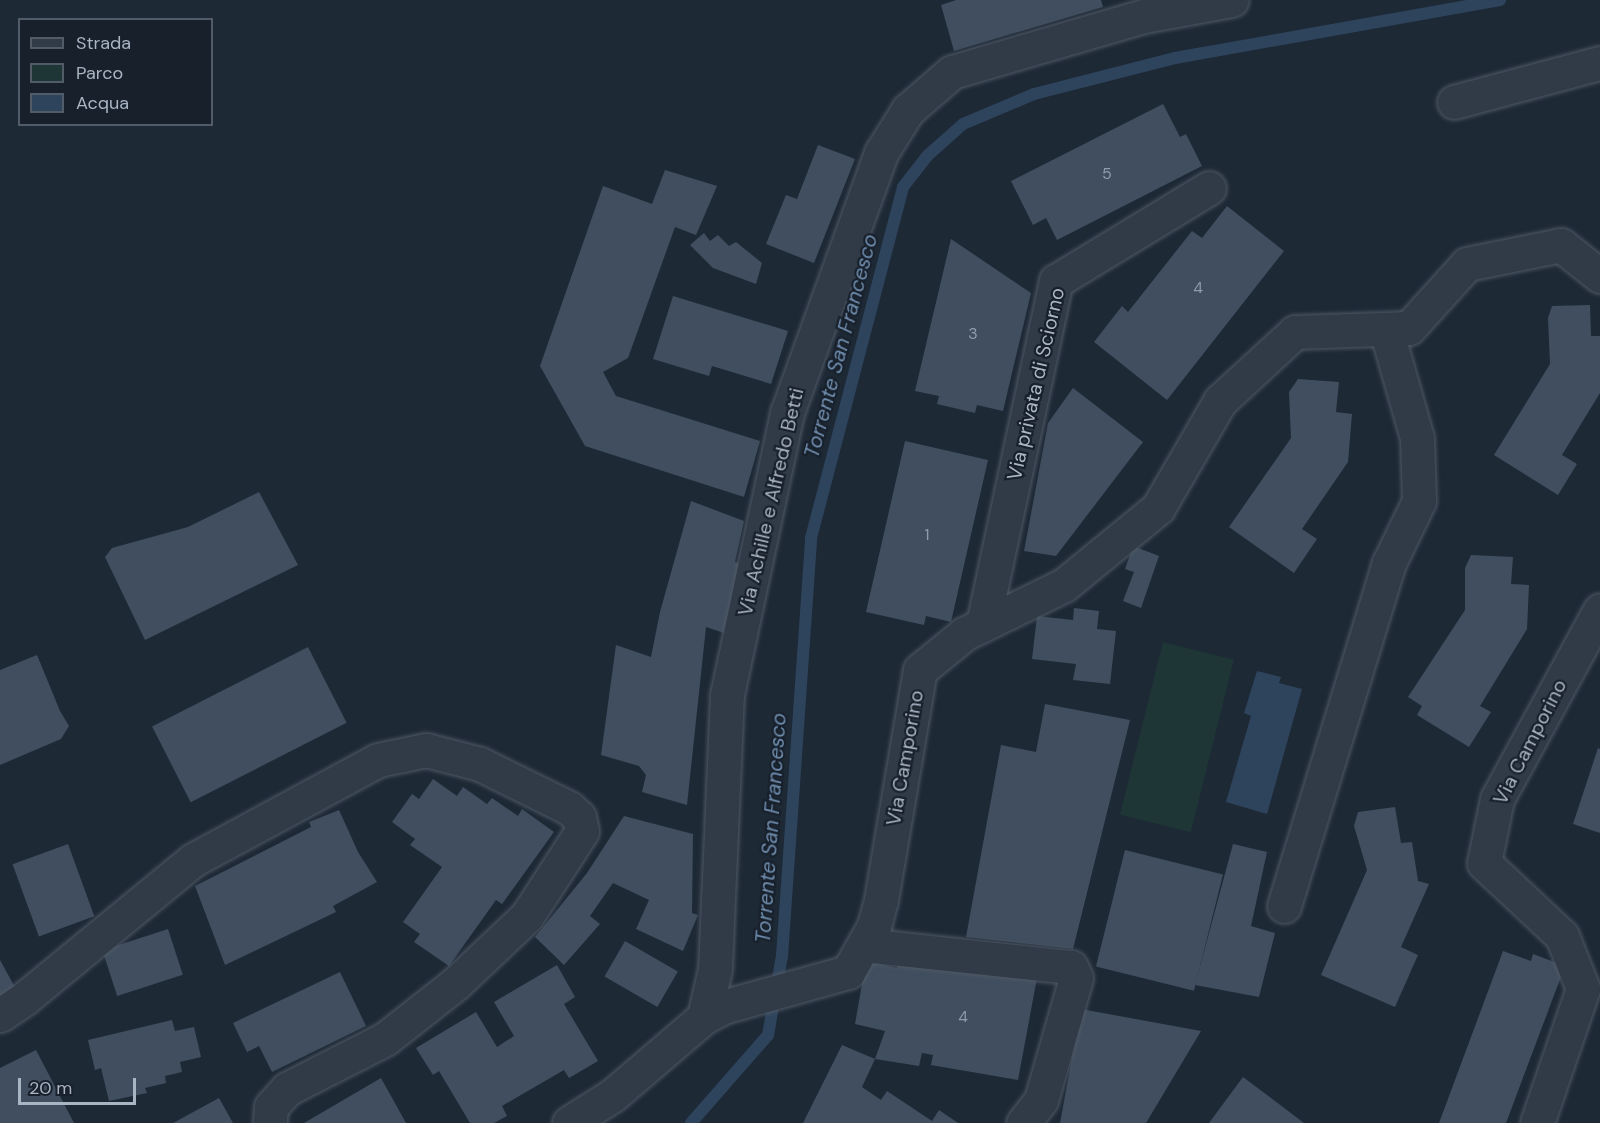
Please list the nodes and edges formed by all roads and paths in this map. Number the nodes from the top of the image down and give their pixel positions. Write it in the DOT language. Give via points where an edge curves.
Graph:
graph roads {
  1 [pos="1232,0"];
  2 [pos="1142,8"];
  3 [pos="1600,63"];
  4 [pos="1454,102"];
  5 [pos="1209,188"];
  6 [pos="1600,276"];
  7 [pos="1386,329"];
  8 [pos="1600,610"];
  9 [pos="982,624"];
  10 [pos="1284,906"];
  11 [pos="864,945"];
  12 [pos="715,1011"];
  13 [pos="0,1015"];
  14 [pos="270,1123"];
  15 [pos="569,1123"];
  16 [pos="1023,1123"];
  17 [pos="1537,1123"];
  1 -- 2 [label="street, Via Achille e Alfredo Betti"];
  2 -- 12 [label="street, Via Achille e Alfredo Betti" via="952,72 908,110 881,153 787,414 727,695"];
  3 -- 4 [label="street"];
  5 -- 9 [label="street, Via privata di Sciorno" via="1056,281"];
  6 -- 7 [label="street, Via Camporino" via="1561,245 1467,264 1409,328"];
  7 -- 9 [label="street, Via Camporino" via="1295,332 1220,401 1158,508 1064,585"];
  7 -- 10 [label="street" via="1417,438 1419,501 1388,565"];
  8 -- 17 [label="street, Via Camporino" via="1497,799 1484,863 1562,936 1583,989"];
  9 -- 11 [label="street, Via Camporino" via="920,670 881,900"];
  11 -- 12 [label="street, Via Camporino" via="848,972"];
  11 -- 16 [label="street" via="1071,967 1076,978 1041,1100"];
  12 -- 15 [label="street" via="613,1095"];
  13 -- 14 [label="street" via="193,860 378,760 426,750 480,764 569,808 579,817 582,831 527,916 454,984 385,1038 287,1089 271,1107"];
}
